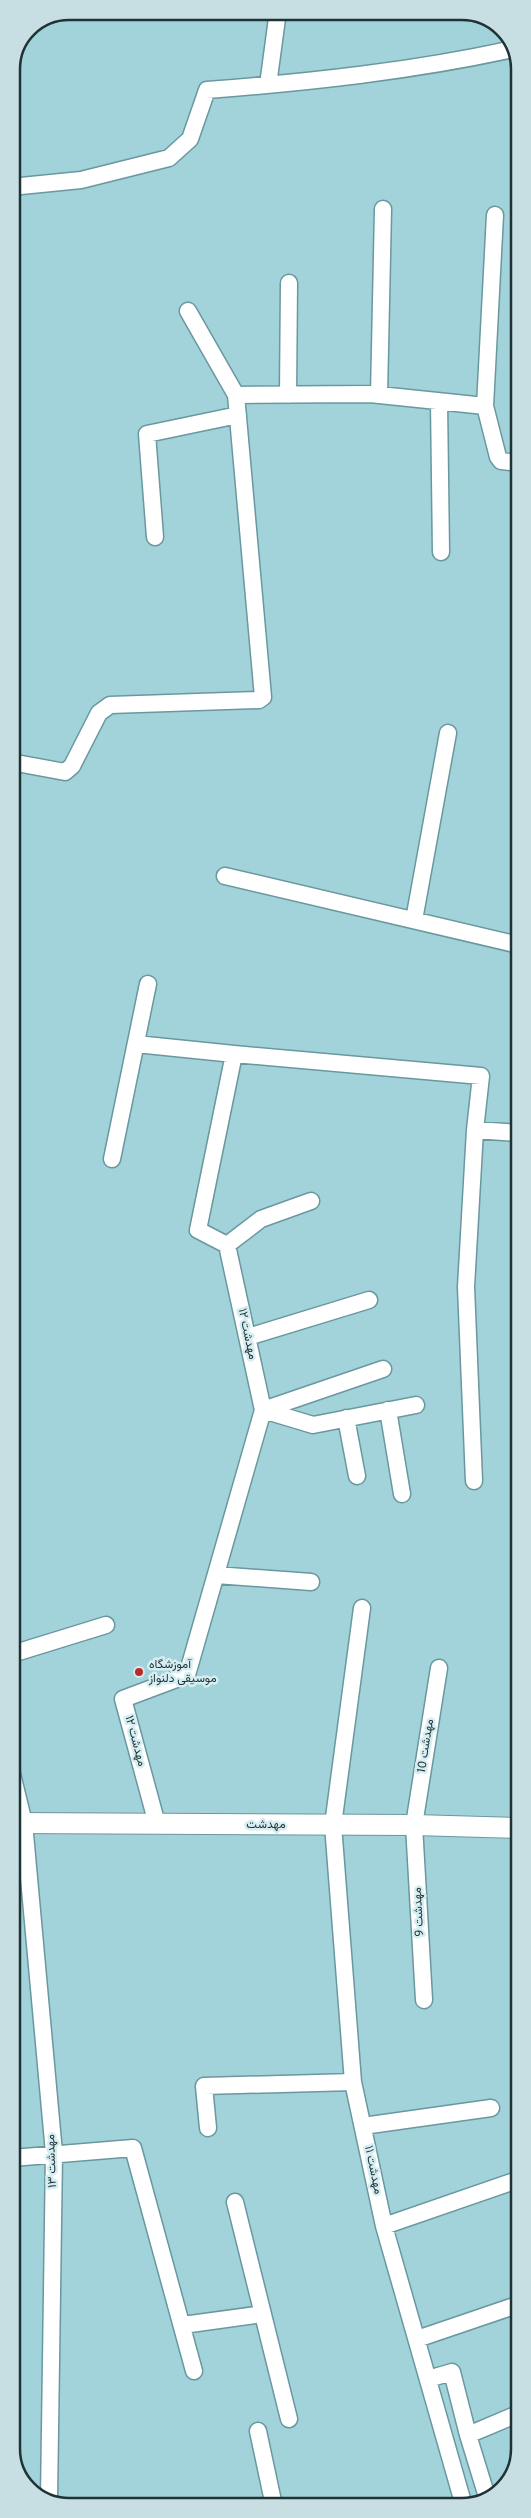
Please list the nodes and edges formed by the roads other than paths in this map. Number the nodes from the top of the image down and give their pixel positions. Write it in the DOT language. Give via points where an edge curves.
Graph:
graph roads {
  1 [pos="277,20"];
  2 [pos="507,50"];
  3 [pos="268,85"];
  4 [pos="20,186"];
  5 [pos="383,209"];
  6 [pos="495,215"];
  7 [pos="289,284"];
  8 [pos="188,310"];
  9 [pos="236,395"];
  10 [pos="288,395"];
  11 [pos="379,395"];
  12 [pos="439,402"];
  13 [pos="485,406"];
  14 [pos="238,415"];
  15 [pos="511,462"];
  16 [pos="156,537"];
  17 [pos="441,552"];
  18 [pos="448,733"];
  19 [pos="20,764"];
  20 [pos="226,876"];
  21 [pos="414,920"];
  22 [pos="511,943"];
  23 [pos="148,984"];
  24 [pos="136,1044"];
  25 [pos="234,1054"];
  26 [pos="475,1130"];
  27 [pos="511,1132"];
  28 [pos="112,1159"];
  29 [pos="311,1201"];
  30 [pos="227,1245"];
  31 [pos="369,1300"];
  32 [pos="248,1337"];
  33 [pos="383,1369"];
  34 [pos="416,1405"];
  35 [pos="263,1410"];
  36 [pos="388,1410"];
  37 [pos="346,1418"];
  38 [pos="357,1476"];
  39 [pos="474,1481"];
  40 [pos="402,1494"];
  41 [pos="216,1575"];
  42 [pos="311,1582"];
  43 [pos="362,1608"];
  44 [pos="106,1625"];
  45 [pos="20,1652"];
  46 [pos="439,1668"];
  47 [pos="20,1823"];
  48 [pos="157,1824"];
  49 [pos="333,1825"];
  50 [pos="414,1825"];
  51 [pos="511,1828"];
  52 [pos="20,1841"];
  53 [pos="424,2000"];
  54 [pos="353,2082"];
  55 [pos="491,2108"];
  56 [pos="363,2126"];
  57 [pos="208,2128"];
  58 [pos="54,2153"];
  59 [pos="20,2157"];
  60 [pos="511,2182"];
  61 [pos="235,2202"];
  62 [pos="384,2226"];
  63 [pos="511,2307"];
  64 [pos="263,2314"];
  65 [pos="183,2325"];
  66 [pos="417,2339"];
  67 [pos="194,2371"];
  68 [pos="428,2379"];
  69 [pos="511,2417"];
  70 [pos="289,2419"];
  71 [pos="258,2431"];
  72 [pos="468,2435"];
  73 [pos="485,2492"];
  74 [pos="49,2493"];
  75 [pos="272,2498"];
  76 [pos="462,2498"];
  1 -- 3 [label="street"];
  2 -- 3 [label="street" via="462,60"];
  3 -- 4 [label="street" via="207,90 190,139 169,158 81,180"];
  5 -- 11 [label="street"];
  6 -- 13 [label="street"];
  7 -- 10 [label="street"];
  8 -- 9 [label="street"];
  9 -- 10 [label="street"];
  9 -- 14 [label="street"];
  10 -- 11 [label="street"];
  11 -- 12 [label="street"];
  12 -- 13 [label="street"];
  12 -- 17 [label="street"];
  13 -- 15 [label="street" via="498,457 501,461"];
  14 -- 16 [label="street" via="147,434"];
  14 -- 19 [label="street" via="263,698 110,705 100,714 72,766 65,772"];
  18 -- 21 [label="street"];
  20 -- 21 [label="street"];
  21 -- 22 [label="street"];
  23 -- 24 [label="street"];
  24 -- 25 [label="street"];
  24 -- 28 [label="street"];
  25 -- 26 [label="street" via="481,1076"];
  25 -- 30 [label="street" via="198,1230"];
  26 -- 27 [label="street"];
  26 -- 39 [label="street" via="466,1287"];
  29 -- 30 [label="street" via="261,1219"];
  30 -- 32 [label="street, مهدشت ۱۲"];
  31 -- 32 [label="street"];
  32 -- 35 [label="street, مهدشت ۱۲"];
  33 -- 35 [label="street"];
  34 -- 36 [label="street"];
  35 -- 37 [label="street" via="313,1425"];
  35 -- 41 [label="street, مهدشت ۱۲"];
  36 -- 37 [label="street"];
  36 -- 40 [label="street"];
  37 -- 38 [label="street"];
  41 -- 42 [label="street"];
  41 -- 48 [label="street, مهدشت ۱۲" via="187,1675 123,1699"];
  43 -- 49 [label="street, مهدشت ۱۱"];
  44 -- 45 [label="street"];
  46 -- 50 [label="street, مهدشت 10"];
  47 -- 48 [label="street, مهدشت"];
  48 -- 49 [label="street, مهدشت"];
  49 -- 50 [label="street, مهدشت"];
  49 -- 54 [label="street, مهدشت ۱۱"];
  50 -- 51 [label="street, مهدشت"];
  50 -- 53 [label="street, مهدشت 9"];
  52 -- 58 [label="street, مهدشت ۱۳"];
  54 -- 56 [label="street, مهدشت ۱۱"];
  54 -- 57 [label="street" via="204,2086"];
  55 -- 56 [label="street"];
  56 -- 62 [label="street, مهدشت ۱۱"];
  58 -- 59 [label="street"];
  58 -- 65 [label="street" via="133,2148"];
  58 -- 74 [label="street, مهدشت ۱۳"];
  60 -- 62 [label="street"];
  61 -- 64 [label="street"];
  62 -- 66 [label="street, مهدشت ۱۱"];
  63 -- 66 [label="street"];
  64 -- 65 [label="street"];
  64 -- 70 [label="street"];
  65 -- 67 [label="street"];
  66 -- 68 [label="street, مهدشت ۱۱"];
  68 -- 72 [label="street" via="452,2372"];
  68 -- 76 [label="street, مهدشت ۱۱"];
  69 -- 72 [label="street"];
  71 -- 75 [label="street"];
  72 -- 73 [label="street"];
}
